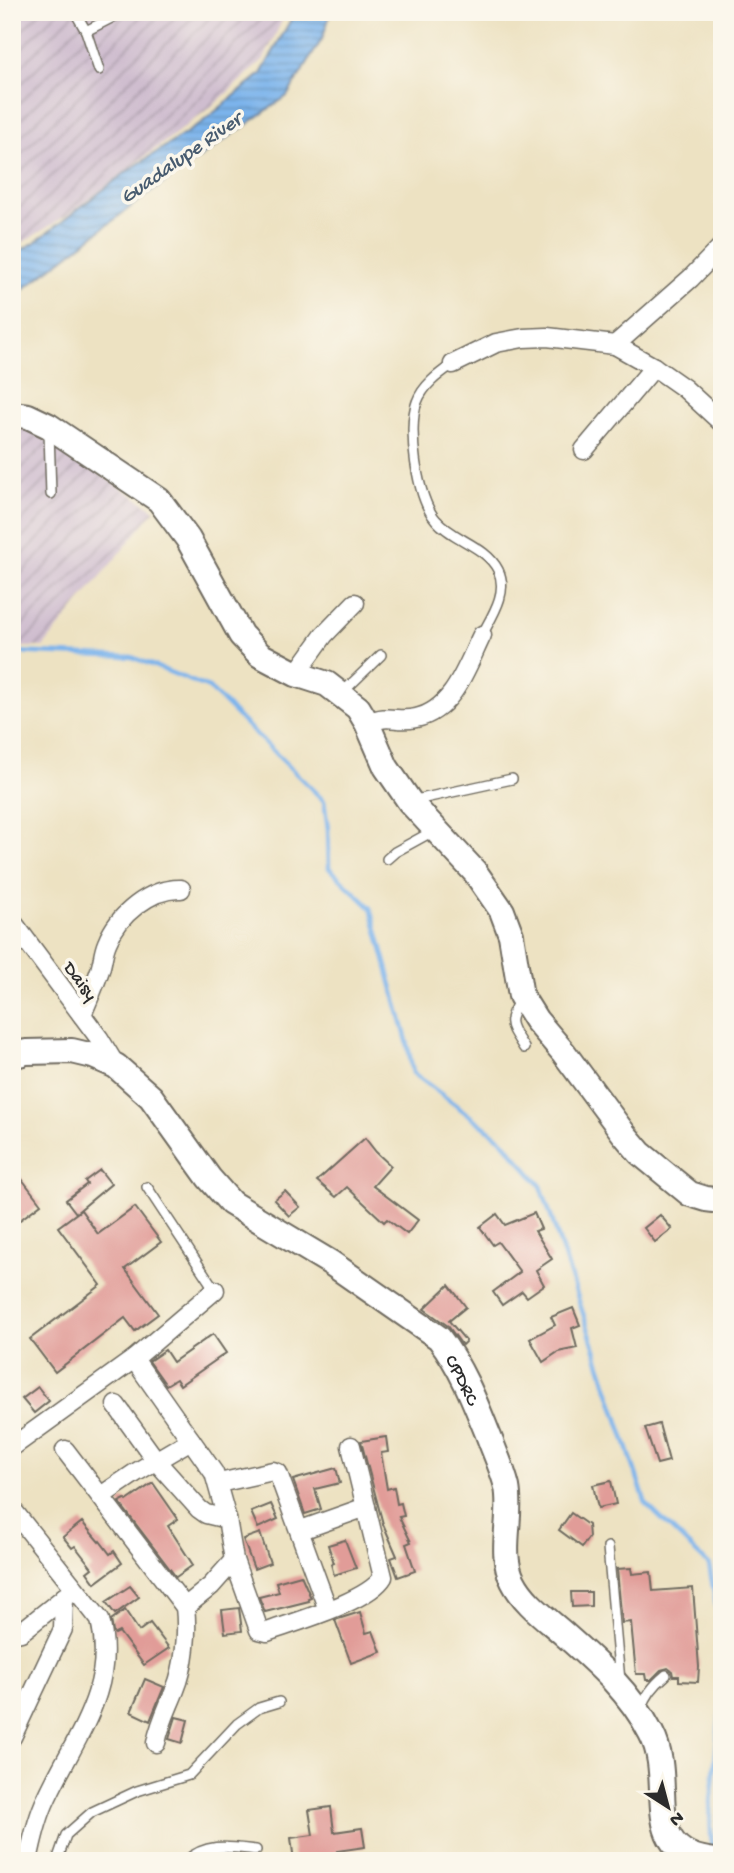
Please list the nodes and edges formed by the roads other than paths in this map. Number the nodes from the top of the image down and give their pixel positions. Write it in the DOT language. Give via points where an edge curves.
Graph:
graph roads {
  1 [pos="75,12"];
  2 [pos="123,12"];
  3 [pos="86,32"];
  4 [pos="99,70"];
  5 [pos="722,246"];
  6 [pos="615,345"];
  7 [pos="453,364"];
  8 [pos="654,367"];
  9 [pos="12,414"];
  10 [pos="722,423"];
  11 [pos="49,426"];
  12 [pos="584,450"];
  13 [pos="51,494"];
  14 [pos="355,603"];
  15 [pos="482,635"];
  16 [pos="382,655"];
  17 [pos="296,674"];
  18 [pos="342,694"];
  19 [pos="367,723"];
  20 [pos="512,779"];
  21 [pos="410,802"];
  22 [pos="436,829"];
  23 [pos="387,859"];
  24 [pos="181,889"];
  25 [pos="12,921"];
  26 [pos="522,996"];
  27 [pos="82,1015"];
  28 [pos="524,1048"];
  29 [pos="12,1056"];
  30 [pos="116,1066"];
  31 [pos="147,1187"];
  32 [pos="722,1201"];
  33 [pos="215,1290"];
  34 [pos="134,1360"];
  35 [pos="116,1405"];
  36 [pos="191,1440"];
  37 [pos="351,1446"];
  38 [pos="12,1447"];
  39 [pos="65,1450"];
  40 [pos="157,1462"];
  41 [pos="219,1483"];
  42 [pos="101,1496"];
  43 [pos="366,1507"];
  44 [pos="12,1509"];
  45 [pos="228,1519"];
  46 [pos="301,1530"];
  47 [pos="607,1547"];
  48 [pos="233,1560"];
  49 [pos="70,1593"];
  50 [pos="185,1607"];
  51 [pos="328,1610"];
  52 [pos="17,1633"];
  53 [pos="12,1649"];
  54 [pos="666,1675"];
  55 [pos="620,1686"];
  56 [pos="279,1702"];
  57 [pos="641,1713"];
  58 [pos="12,1737"];
  59 [pos="156,1743"];
  60 [pos="256,1850"];
  61 [pos="710,1860"];
  62 [pos="28,1861"];
  63 [pos="57,1861"];
  64 [pos="186,1861"];
  1 -- 3 [label="lane"];
  2 -- 3 [label="lane"];
  3 -- 4 [label="lane"];
  5 -- 6 [label="street"];
  6 -- 7 [label="street" via="523,338 496,343"];
  6 -- 8 [label="street"];
  7 -- 15 [label="lane" via="422,390 416,404 416,473 435,520 499,570 501,594"];
  8 -- 10 [label="street"];
  8 -- 12 [label="street"];
  9 -- 11 [label="street"];
  11 -- 13 [label="lane"];
  11 -- 17 [label="street" via="159,500 188,539 241,635 260,655"];
  14 -- 17 [label="street"];
  15 -- 19 [label="street" via="456,688 444,702 419,718 382,717"];
  16 -- 18 [label="lane"];
  17 -- 18 [label="street"];
  18 -- 19 [label="street"];
  19 -- 21 [label="street" via="386,767"];
  20 -- 21 [label="lane"];
  21 -- 22 [label="street"];
  22 -- 23 [label="lane"];
  22 -- 26 [label="street" via="502,911"];
  24 -- 27 [label="street" via="156,892 116,927"];
  25 -- 27 [label="street, Daisy"];
  26 -- 28 [label="lane" via="509,1023"];
  26 -- 32 [label="street" via="640,1153 690,1194"];
  27 -- 30 [label="street, Daisy"];
  29 -- 30 [label="street, CPDRC" via="72,1051"];
  30 -- 55 [label="street, CPDRC" via="151,1097 231,1203 331,1262 439,1338 469,1387 500,1465 509,1515 506,1562 513,1581 533,1607"];
  31 -- 33 [label="lane"];
  33 -- 34 [label="street"];
  34 -- 36 [label="street"];
  34 -- 38 [label="street"];
  35 -- 40 [label="street"];
  36 -- 40 [label="street"];
  36 -- 41 [label="street"];
  37 -- 43 [label="street"];
  39 -- 42 [label="street"];
  40 -- 42 [label="street"];
  40 -- 45 [label="street" via="205,1514"];
  41 -- 45 [label="street"];
  41 -- 46 [label="street" via="278,1473"];
  42 -- 50 [label="street"];
  43 -- 46 [label="street"];
  43 -- 51 [label="street" via="383,1577 374,1589"];
  44 -- 49 [label="street"];
  45 -- 48 [label="street"];
  46 -- 51 [label="street"];
  47 -- 55 [label="lane"];
  48 -- 50 [label="street"];
  48 -- 51 [label="street" via="259,1630 267,1632"];
  49 -- 52 [label="street"];
  49 -- 58 [label="street" via="63,1629"];
  49 -- 62 [label="street" via="100,1620 104,1665 87,1721 44,1802"];
  50 -- 59 [label="street" via="187,1631 176,1688"];
  52 -- 53 [label="street"];
  54 -- 57 [label="lane" via="645,1700"];
  55 -- 57 [label="street, CPDRC"];
  56 -- 63 [label="lane" via="259,1707 237,1724 189,1774 92,1812 66,1835"];
  57 -- 61 [label="street, CPDRC" via="658,1746 666,1830 684,1854"];
  60 -- 64 [label="lane" via="215,1846"];
}
